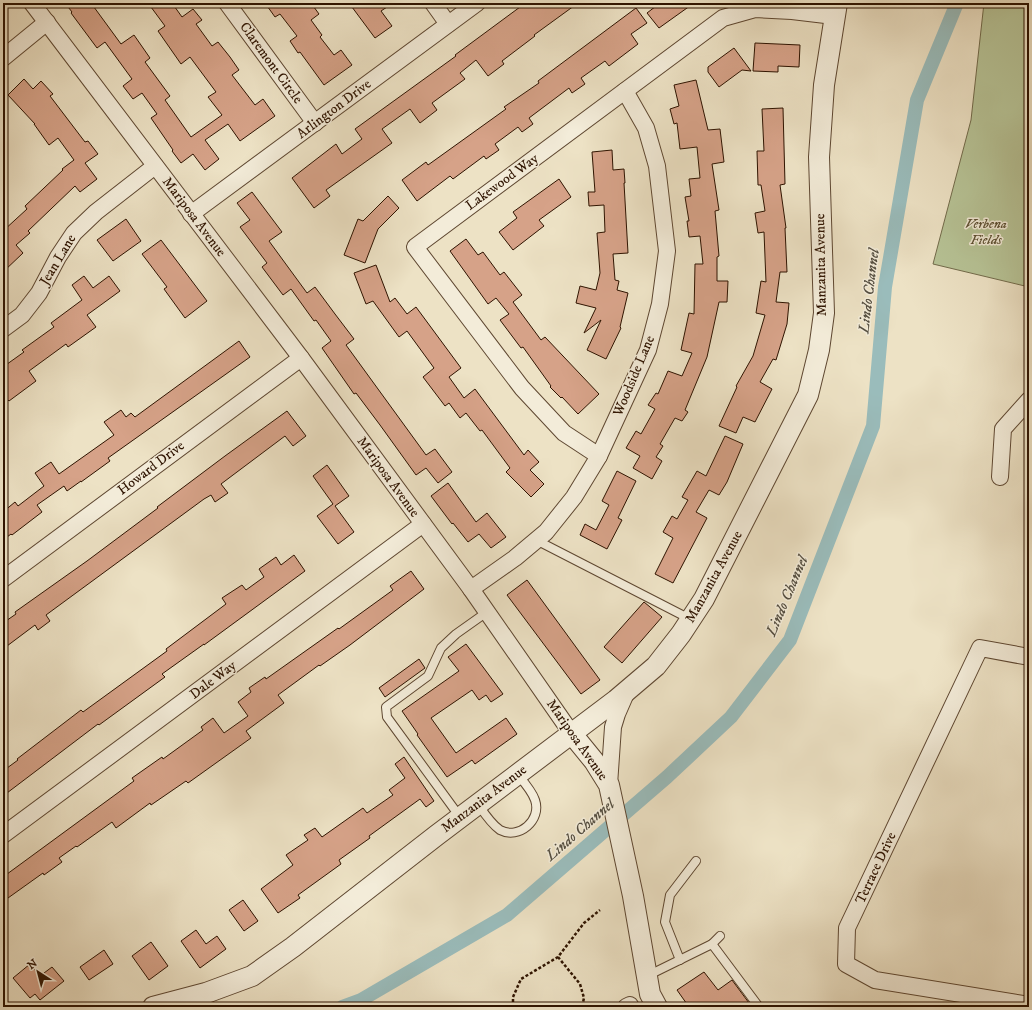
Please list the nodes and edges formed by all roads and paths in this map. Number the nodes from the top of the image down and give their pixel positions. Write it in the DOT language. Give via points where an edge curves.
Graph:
graph roads {
  1 [pos="32,3"];
  2 [pos="227,3"];
  3 [pos="433,3"];
  4 [pos="477,3"];
  5 [pos="836,10"];
  6 [pos="47,22"];
  7 [pos="448,24"];
  8 [pos="3,58"];
  9 [pos="625,91"];
  10 [pos="315,123"];
  11 [pos="155,166"];
  12 [pos="192,214"];
  13 [pos="3,329"];
  14 [pos="301,358"];
  15 [pos="1029,400"];
  16 [pos="599,456"];
  17 [pos="1000,477"];
  18 [pos="423,524"];
  19 [pos="536,540"];
  20 [pos="3,579"];
  21 [pos="471,590"];
  22 [pos="487,612"];
  23 [pos="691,619"];
  24 [pos="1029,657"];
  25 [pos="627,690"];
  26 [pos="572,734"];
  27 [pos="518,774"];
  28 [pos="609,785"];
  29 [pos="478,804"];
  30 [pos="460,818"];
  31 [pos="3,835"];
  32 [pos="696,861"];
  33 [pos="600,910"];
  34 [pos="720,936"];
  35 [pos="712,944"];
  36 [pos="558,957"];
  37 [pos="680,960"];
  38 [pos="651,992"];
  39 [pos="1029,1006"];
  40 [pos="153,1007"];
  41 [pos="513,1007"];
  42 [pos="582,1007"];
  43 [pos="759,1007"];
  1 -- 6 [label="street, Mariposa Avenue"];
  2 -- 10 [label="street, Claremont Circle"];
  3 -- 7 [label="street"];
  4 -- 7 [label="street, Arlington Drive"];
  5 -- 9 [label="street, Lakewood Way" via="755,9 722,18"];
  5 -- 23 [label="street, Manzanita Avenue" via="824,85 819,157 824,313 819,350 808,395 708,592"];
  6 -- 8 [label="street"];
  6 -- 11 [label="street, Mariposa Avenue"];
  7 -- 10 [label="street, Arlington Drive"];
  9 -- 16 [label="street, Woodside Lane" via="646,128 657,166 667,251 660,304 648,350"];
  9 -- 16 [label="street, Lakewood Way" via="415,246 522,388 564,433"];
  10 -- 12 [label="street, Arlington Drive"];
  11 -- 12 [label="street, Mariposa Avenue"];
  11 -- 13 [label="street, Jean Lane" via="96,212 74,233 39,293 22,315"];
  12 -- 14 [label="street, Mariposa Avenue"];
  14 -- 18 [label="street, Mariposa Avenue"];
  14 -- 20 [label="street, Howard Drive"];
  15 -- 17 [label="street" via="1003,429"];
  16 -- 19 [label="street, Woodside Lane" via="574,497 546,532"];
  18 -- 21 [label="street, Mariposa Avenue"];
  18 -- 31 [label="street, Dale Way"];
  19 -- 21 [label="street, Woodside Lane"];
  19 -- 23 [label="lane"];
  21 -- 22 [label="street, Mariposa Avenue"];
  22 -- 26 [label="street, Mariposa Avenue"];
  22 -- 30 [label="lane" via="441,648 428,676 386,707 387,717"];
  23 -- 25 [label="street, Manzanita Avenue" via="656,666"];
  24 -- 39 [label="street, Terrace Drive" via="980,648 847,928 846,964 875,980"];
  25 -- 26 [label="street, Manzanita Avenue"];
  25 -- 28 [label="street" via="613,727"];
  26 -- 27 [label="street, Manzanita Avenue"];
  26 -- 28 [label="street, Mariposa Avenue"];
  27 -- 29 [label="street, Manzanita Avenue"];
  27 -- 29 [label="lane" via="536,801 535,817 531,824 517,832 501,830"];
  28 -- 38 [label="street, Mariposa Avenue"];
  29 -- 30 [label="street, Manzanita Avenue"];
  30 -- 40 [label="street, Manzanita Avenue" via="252,976 206,994"];
  32 -- 37 [label="lane" via="670,895 666,922"];
  33 -- 36 [label="path" via="584,923"];
  34 -- 35 [label="lane"];
  35 -- 37 [label="lane"];
  35 -- 43 [label="lane"];
  36 -- 41 [label="path" via="521,979 513,997"];
  36 -- 42 [label="path" via="580,984 584,998"];
  37 -- 38 [label="lane"];
}
